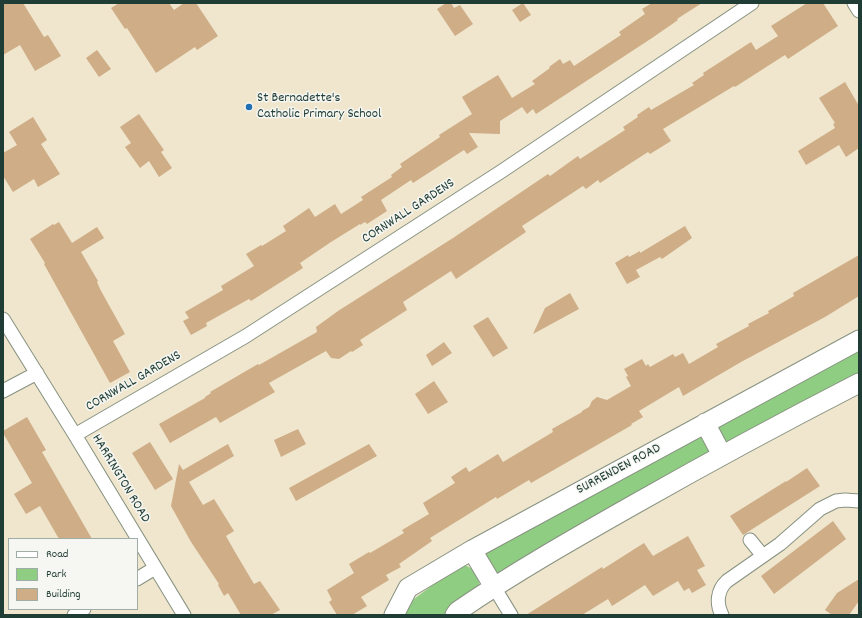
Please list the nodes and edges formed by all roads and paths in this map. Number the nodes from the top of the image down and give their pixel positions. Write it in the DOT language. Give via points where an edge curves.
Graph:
graph roads {
  1 [pos="752,3"];
  2 [pos="854,3"];
  3 [pos="859,11"];
  4 [pos="3,319"];
  5 [pos="859,340"];
  6 [pos="37,373"];
  7 [pos="859,383"];
  8 [pos="3,391"];
  9 [pos="705,423"];
  10 [pos="75,435"];
  11 [pos="722,455"];
  12 [pos="859,501"];
  13 [pos="137,538"];
  14 [pos="138,540"];
  15 [pos="750,540"];
  16 [pos="472,550"];
  17 [pos="763,556"];
  18 [pos="155,568"];
  19 [pos="138,578"];
  20 [pos="494,587"];
  21 [pos="184,615"];
  22 [pos="394,615"];
  23 [pos="455,615"];
  24 [pos="511,615"];
  25 [pos="722,615"];
  1 -- 10 [label="street, CORNWALL GARDENS" via="502,171 246,336"];
  2 -- 3 [label="street"];
  4 -- 6 [label="street, HARRINGTON ROAD"];
  5 -- 9 [label="street, SURRENDEN ROAD"];
  6 -- 8 [label="street"];
  6 -- 10 [label="street, HARRINGTON ROAD"];
  7 -- 11 [label="street"];
  9 -- 11 [label="street"];
  9 -- 16 [label="street, SURRENDEN ROAD"];
  10 -- 13 [label="street, HARRINGTON ROAD"];
  11 -- 20 [label="street" via="562,545"];
  12 -- 17 [label="street" via="840,500 828,504 812,514"];
  14 -- 18 [label="street, HARRINGTON ROAD"];
  15 -- 17 [label="street"];
  16 -- 20 [label="street"];
  16 -- 22 [label="street, SURRENDEN ROAD" via="408,588"];
  17 -- 25 [label="street" via="723,584 718,598"];
  18 -- 19 [label="street"];
  18 -- 21 [label="street, HARRINGTON ROAD"];
  20 -- 23 [label="street"];
  20 -- 24 [label="street"];
}
